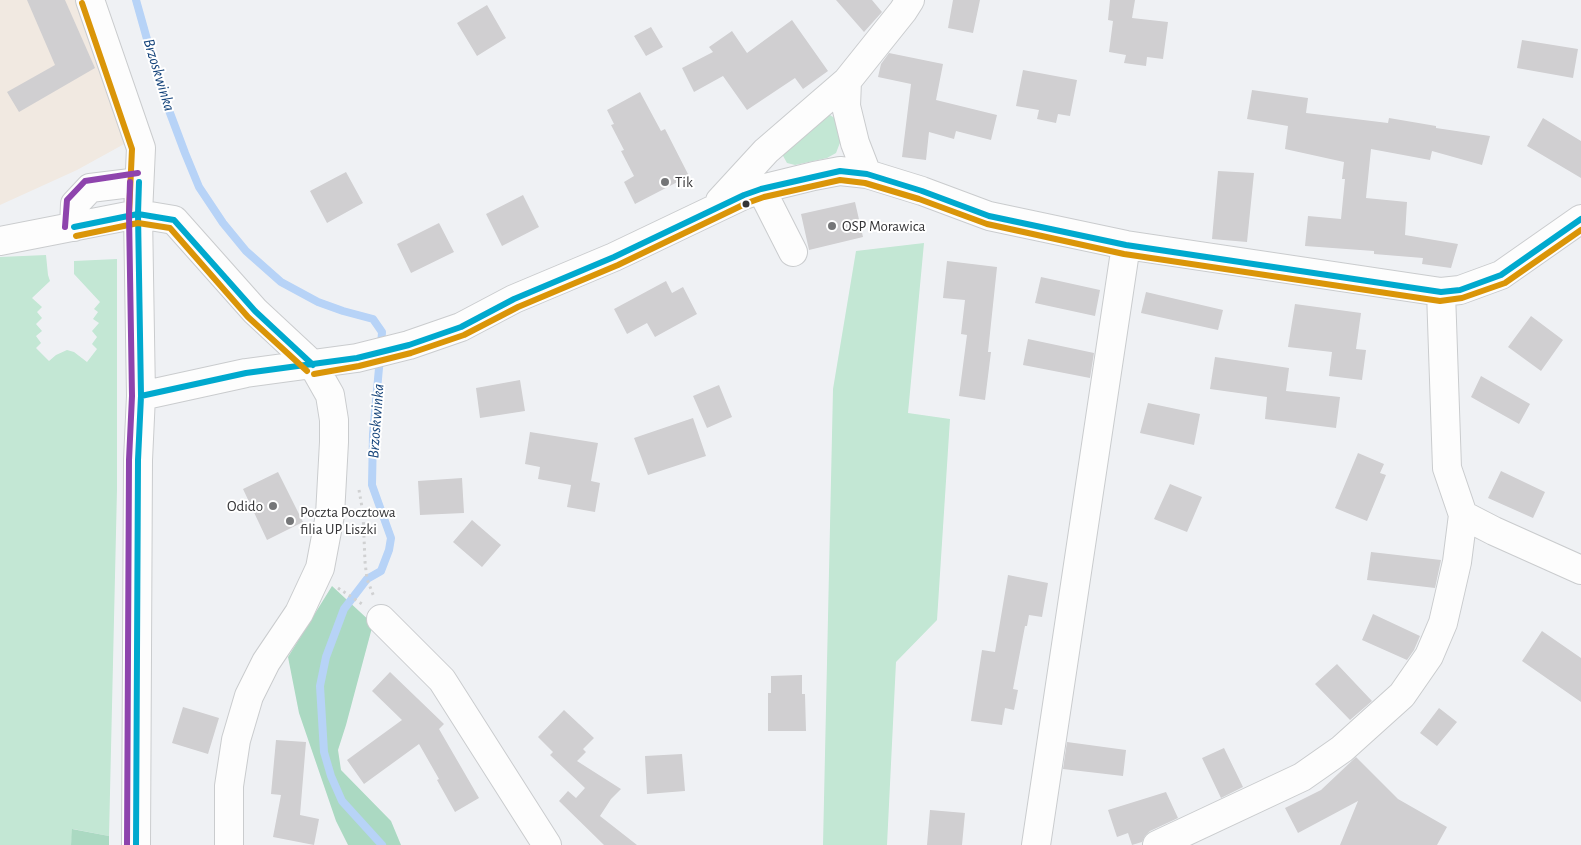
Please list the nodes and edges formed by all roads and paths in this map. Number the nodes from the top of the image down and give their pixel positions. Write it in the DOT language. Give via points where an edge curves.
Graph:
graph roads {
  1 [pos="90,0"];
  2 [pos="910,0"];
  3 [pos="847,81"];
  4 [pos="867,174"];
  5 [pos="139,182"];
  6 [pos="761,189"];
  7 [pos="711,212"];
  8 [pos="138,214"];
  9 [pos="1581,219"];
  10 [pos="74,227"];
  11 [pos="0,241"];
  12 [pos="1126,246"];
  13 [pos="793,252"];
  14 [pos="1441,292"];
  15 [pos="313,365"];
  16 [pos="141,396"];
  17 [pos="358,486"];
  18 [pos="1463,515"];
  19 [pos="1581,570"];
  20 [pos="346,593"];
  21 [pos="372,612"];
  22 [pos="136,845"];
  23 [pos="229,845"];
  24 [pos="547,845"];
  25 [pos="1036,845"];
  26 [pos="1157,845"];
  1 -- 5 [label="street" via="141,148"];
  2 -- 3 [label="street"];
  3 -- 4 [label="street" via="846,106"];
  3 -- 7 [label="street" via="766,150"];
  4 -- 6 [label="street" via="840,172"];
  4 -- 12 [label="street" via="989,216"];
  5 -- 8 [label="street"];
  5 -- 10 [label="street" via="90,188 75,204"];
  6 -- 7 [label="street"];
  6 -- 13 [label="street"];
  7 -- 15 [label="street" via="514,299 461,327 409,346"];
  8 -- 10 [label="street"];
  8 -- 15 [label="street" via="174,220 255,311"];
  8 -- 16 [label="street"];
  9 -- 14 [label="street" via="1501,275 1460,290"];
  10 -- 11 [label="street"];
  12 -- 14 [label="street"];
  12 -- 25 [label="street"];
  14 -- 18 [label="street" via="1447,468"];
  15 -- 16 [label="street" via="246,373"];
  15 -- 23 [label="street" via="330,396 334,420 330,515 318,573 299,613 266,662 249,696 236,740 229,786"];
  16 -- 22 [label="street"];
  17 -- 21 [label="path" via="364,513 365,562"];
  18 -- 19 [label="street"];
  18 -- 26 [label="street" via="1457,562 1443,623 1429,656 1402,695 1342,749 1302,777"];
  20 -- 21 [label="path"];
  21 -- 24 [label="street" via="442,680"];
}
